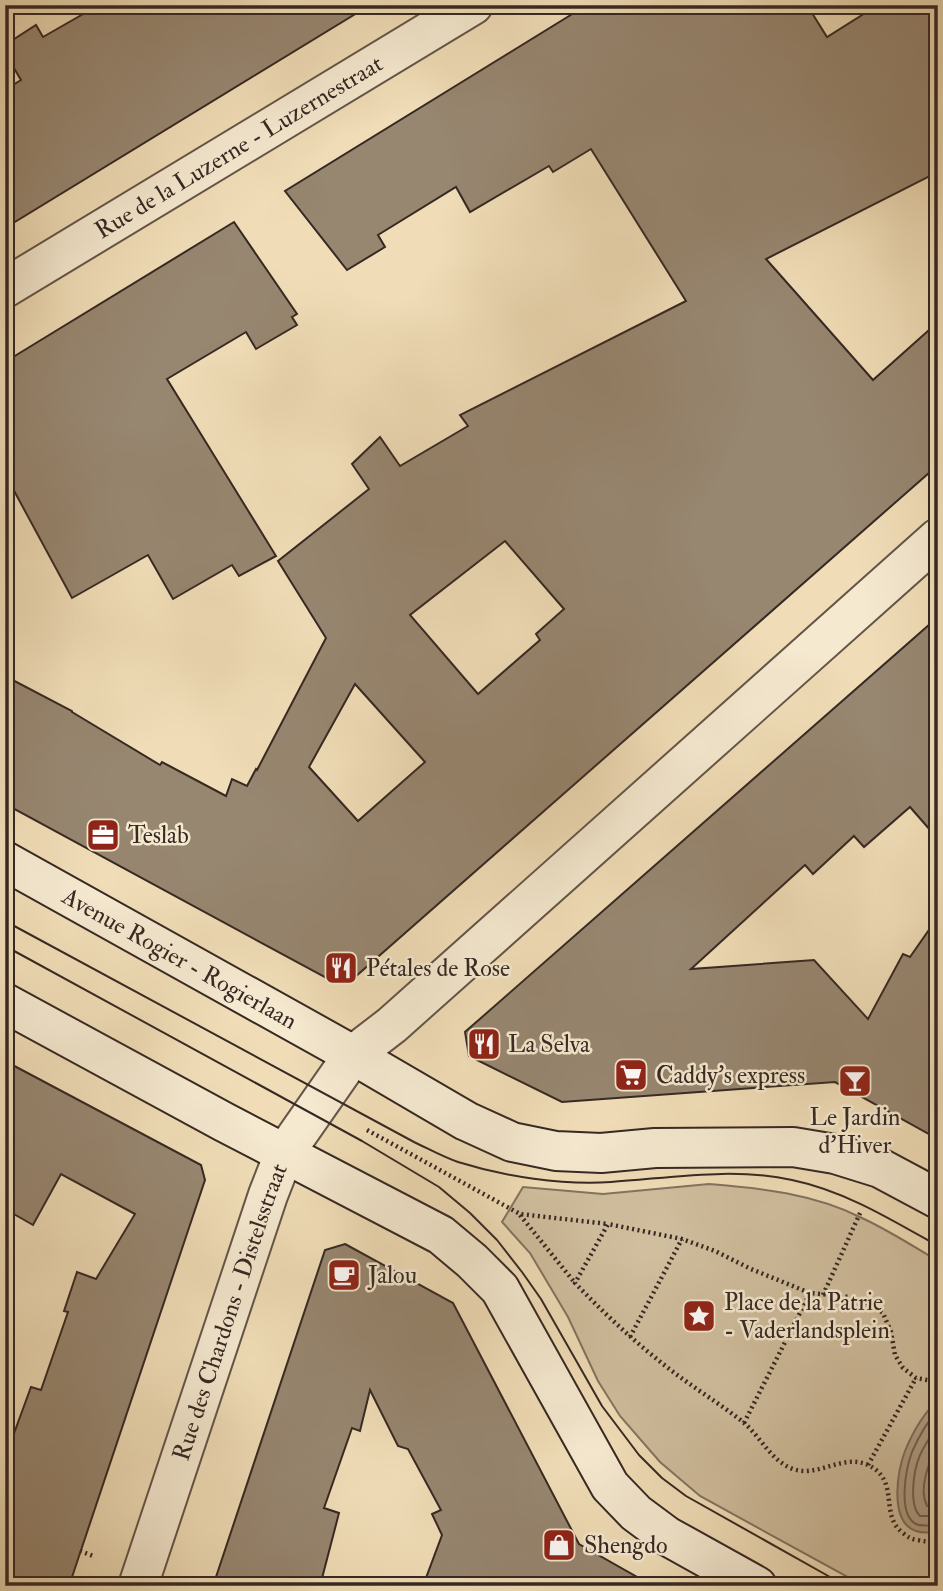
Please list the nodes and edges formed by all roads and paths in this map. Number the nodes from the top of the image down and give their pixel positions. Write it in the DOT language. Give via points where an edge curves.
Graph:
graph roads {
  1 [pos="473,5"];
  2 [pos="5,288"];
  3 [pos="938,538"];
  4 [pos="5,861"];
  5 [pos="5,1003"];
  6 [pos="353,1055"];
  7 [pos="367,1130"];
  8 [pos="284,1154"];
  9 [pos="938,1199"];
  10 [pos="861,1211"];
  11 [pos="520,1214"];
  12 [pos="608,1224"];
  13 [pos="682,1239"];
  14 [pos="575,1283"];
  15 [pos="810,1293"];
  16 [pos="822,1295"];
  17 [pos="630,1337"];
  18 [pos="916,1378"];
  19 [pos="938,1382"];
  20 [pos="744,1423"];
  21 [pos="868,1465"];
  22 [pos="938,1540"];
  23 [pos="80,1551"];
  24 [pos="93,1556"];
  25 [pos="138,1586"];
  26 [pos="757,1586"];
  1 -- 2 [label="street, Rue de la Luzerne - Luzernestraat"];
  3 -- 6 [label="street, Rue des Chardons - Distelsstraat"];
  4 -- 6 [label="street, Avenue Rogier - Rogierlaan"];
  5 -- 8 [label="street"];
  6 -- 8 [label="street, Rue des Chardons - Distelsstraat"];
  6 -- 9 [label="street" via="466,1121 512,1142 556,1151 601,1153 793,1147 880,1168"];
  7 -- 11 [label="path"];
  8 -- 25 [label="street, Rue des Chardons - Distelsstraat"];
  8 -- 26 [label="street" via="441,1235 472,1261 500,1289 610,1486 667,1536"];
  10 -- 16 [label="path"];
  11 -- 12 [label="path"];
  11 -- 14 [label="path"];
  12 -- 13 [label="path"];
  12 -- 14 [label="path"];
  13 -- 15 [label="path"];
  13 -- 17 [label="path"];
  14 -- 17 [label="path"];
  15 -- 16 [label="path"];
  15 -- 20 [label="path"];
  16 -- 18 [label="path" via="849,1297 883,1313 895,1355"];
  17 -- 20 [label="path"];
  18 -- 19 [label="path"];
  18 -- 21 [label="path"];
  20 -- 21 [label="path" via="775,1459 794,1469 814,1471 854,1461"];
  21 -- 22 [label="path" via="882,1474 896,1528 911,1539"];
  23 -- 24 [label="path"];
}
